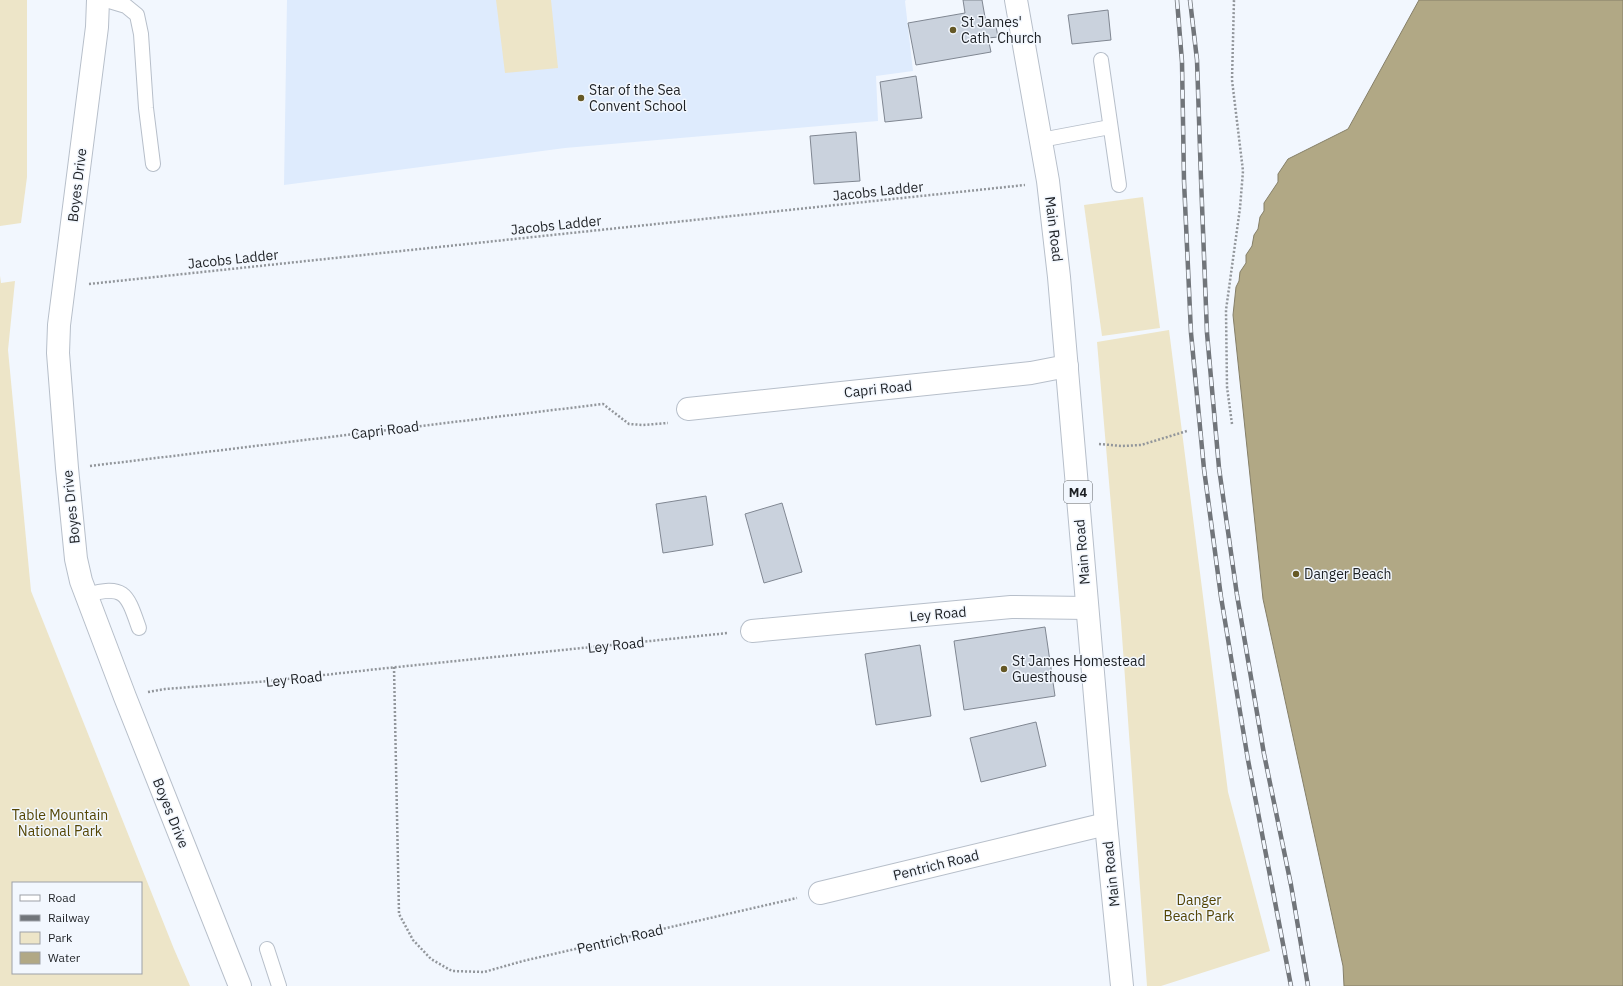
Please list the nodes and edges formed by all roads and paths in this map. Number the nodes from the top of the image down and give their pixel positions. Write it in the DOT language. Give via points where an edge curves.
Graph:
graph roads {
  1 [pos="98,0"];
  2 [pos="106,0"];
  3 [pos="1016,0"];
  4 [pos="1234,0"];
  5 [pos="1101,60"];
  6 [pos="1110,127"];
  7 [pos="1041,140"];
  8 [pos="153,164"];
  9 [pos="1029,185"];
  10 [pos="1119,185"];
  11 [pos="85,284"];
  12 [pos="1068,366"];
  13 [pos="688,409"];
  14 [pos="672,423"];
  15 [pos="1232,424"];
  16 [pos="1187,431"];
  17 [pos="1099,444"];
  18 [pos="86,466"];
  19 [pos="86,595"];
  20 [pos="1087,608"];
  21 [pos="140,628"];
  22 [pos="752,631"];
  23 [pos="394,668"];
  24 [pos="146,693"];
  25 [pos="1106,824"];
  26 [pos="820,893"];
  27 [pos="267,949"];
  28 [pos="240,986"];
  29 [pos="279,986"];
  30 [pos="1122,986"];
  1 -- 19 [label="main road, Boyes Drive" via="97,27 60,317 58,353 76,559"];
  2 -- 8 [label="lane" via="126,6 137,15"];
  3 -- 7 [label="main road, Main Road / M4"];
  4 -- 15 [label="path" via="1232,80 1243,171 1226,310 1227,387"];
  5 -- 6 [label="lane"];
  6 -- 7 [label="lane"];
  6 -- 10 [label="lane"];
  7 -- 12 [label="main road, Main Road / M4" via="1060,277"];
  9 -- 11 [label="path, Jacobs Ladder"];
  12 -- 13 [label="main road, Capri Road" via="1031,373"];
  12 -- 20 [label="main road, Main Road / M4"];
  14 -- 18 [label="path, Capri Road" via="642,426 629,424 603,404"];
  16 -- 17 [label="path" via="1141,445"];
  19 -- 21 [label="lane" via="104,590 119,591 129,600"];
  19 -- 28 [label="main road, Boyes Drive"];
  20 -- 22 [label="main road, Ley Road" via="1011,608"];
  20 -- 25 [label="main road, Main Road / M4"];
  22 -- 23 [label="path, Ley Road"];
  23 -- 24 [label="path, Ley Road" via="165,689"];
  23 -- 26 [label="path, Pentrich Road" via="399,914 413,940 431,958 452,971 484,972"];
  25 -- 26 [label="main road, Pentrich Road"];
  25 -- 30 [label="main road, Main Road / M4"];
  27 -- 29 [label="lane"];
}
